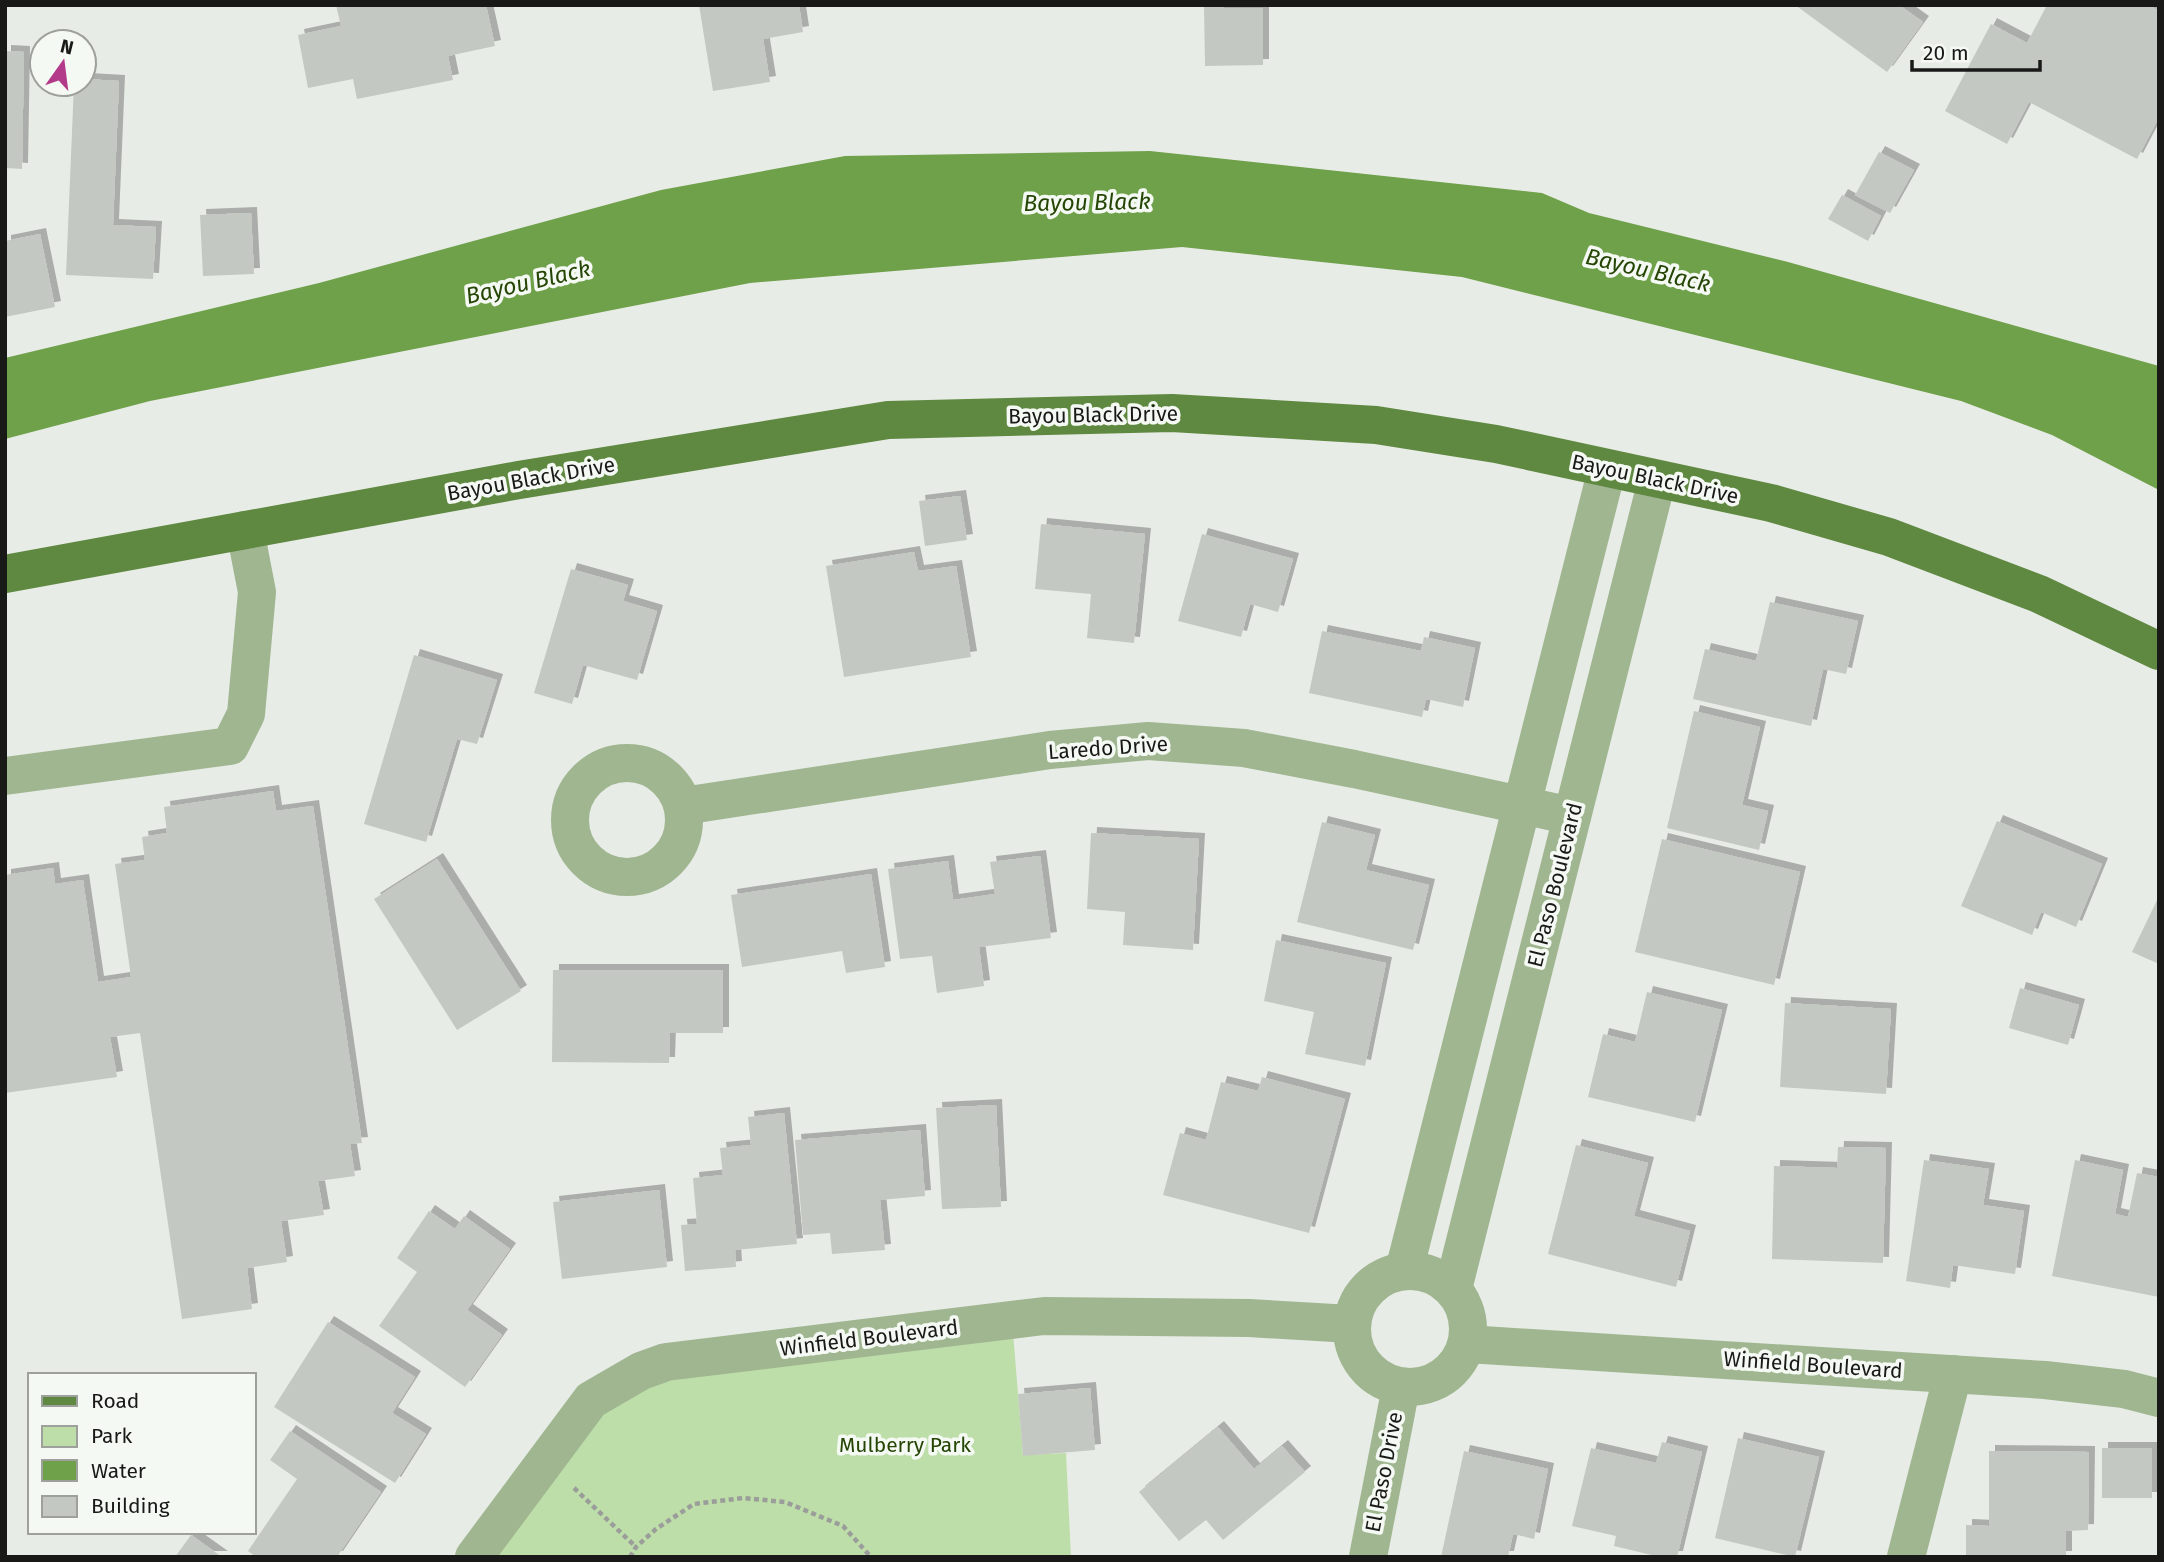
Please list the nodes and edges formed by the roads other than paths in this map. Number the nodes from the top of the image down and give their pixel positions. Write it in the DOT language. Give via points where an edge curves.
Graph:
graph roads {
  1 [pos="1607,469"];
  2 [pos="1657,480"];
  3 [pos="245,530"];
  4 [pos="5,575"];
  5 [pos="2159,651"];
  6 [pos="5,776"];
  7 [pos="683,806"];
  8 [pos="1522,806"];
  9 [pos="1572,816"];
  10 [pos="1488,938"];
  11 [pos="1540,947"];
  12 [pos="1405,1271"];
  13 [pos="1452,1289"];
  14 [pos="1351,1324"];
  15 [pos="1467,1344"];
  16 [pos="1953,1374"];
  17 [pos="1401,1387"];
  18 [pos="2159,1398"];
  19 [pos="474,1557"];
  20 [pos="1368,1557"];
  21 [pos="1906,1557"];
  1 -- 2 [label="main road, Bayou Black Drive"];
  1 -- 3 [label="main road, Bayou Black Drive" via="1496,444 1376,425 1172,413 888,419"];
  1 -- 8 [label="street"];
  2 -- 5 [label="main road, Bayou Black Drive" via="1772,503 1889,537 2039,594"];
  2 -- 9 [label="street, El Paso Boulevard"];
  3 -- 4 [label="main road, Bayou Black Drive"];
  3 -- 6 [label="street" via="257,592 246,713 230,746"];
  7 -- 8 [label="street, Laredo Drive" via="1051,750 1148,741 1244,748"];
  8 -- 9 [label="street, Laredo Drive"];
  8 -- 10 [label="street"];
  9 -- 11 [label="street, El Paso Boulevard"];
  10 -- 11 [label="street"];
  10 -- 12 [label="street"];
  11 -- 13 [label="street, El Paso Boulevard"];
  12 -- 13 [label="street" via="1422,1272"];
  12 -- 14 [label="street" via="1379,1280 1359,1299"];
  13 -- 15 [label="street" via="1466,1315"];
  14 -- 17 [label="street" via="1356,1353 1374,1376"];
  14 -- 19 [label="street, Winfield Boulevard" via="1044,1316 666,1362 591,1400"];
  15 -- 16 [label="street, Winfield Boulevard"];
  15 -- 17 [label="street" via="1454,1369 1429,1384"];
  16 -- 18 [label="street, Winfield Boulevard" via="2124,1389"];
  16 -- 21 [label="street"];
  17 -- 20 [label="street, El Paso Drive"];
}
